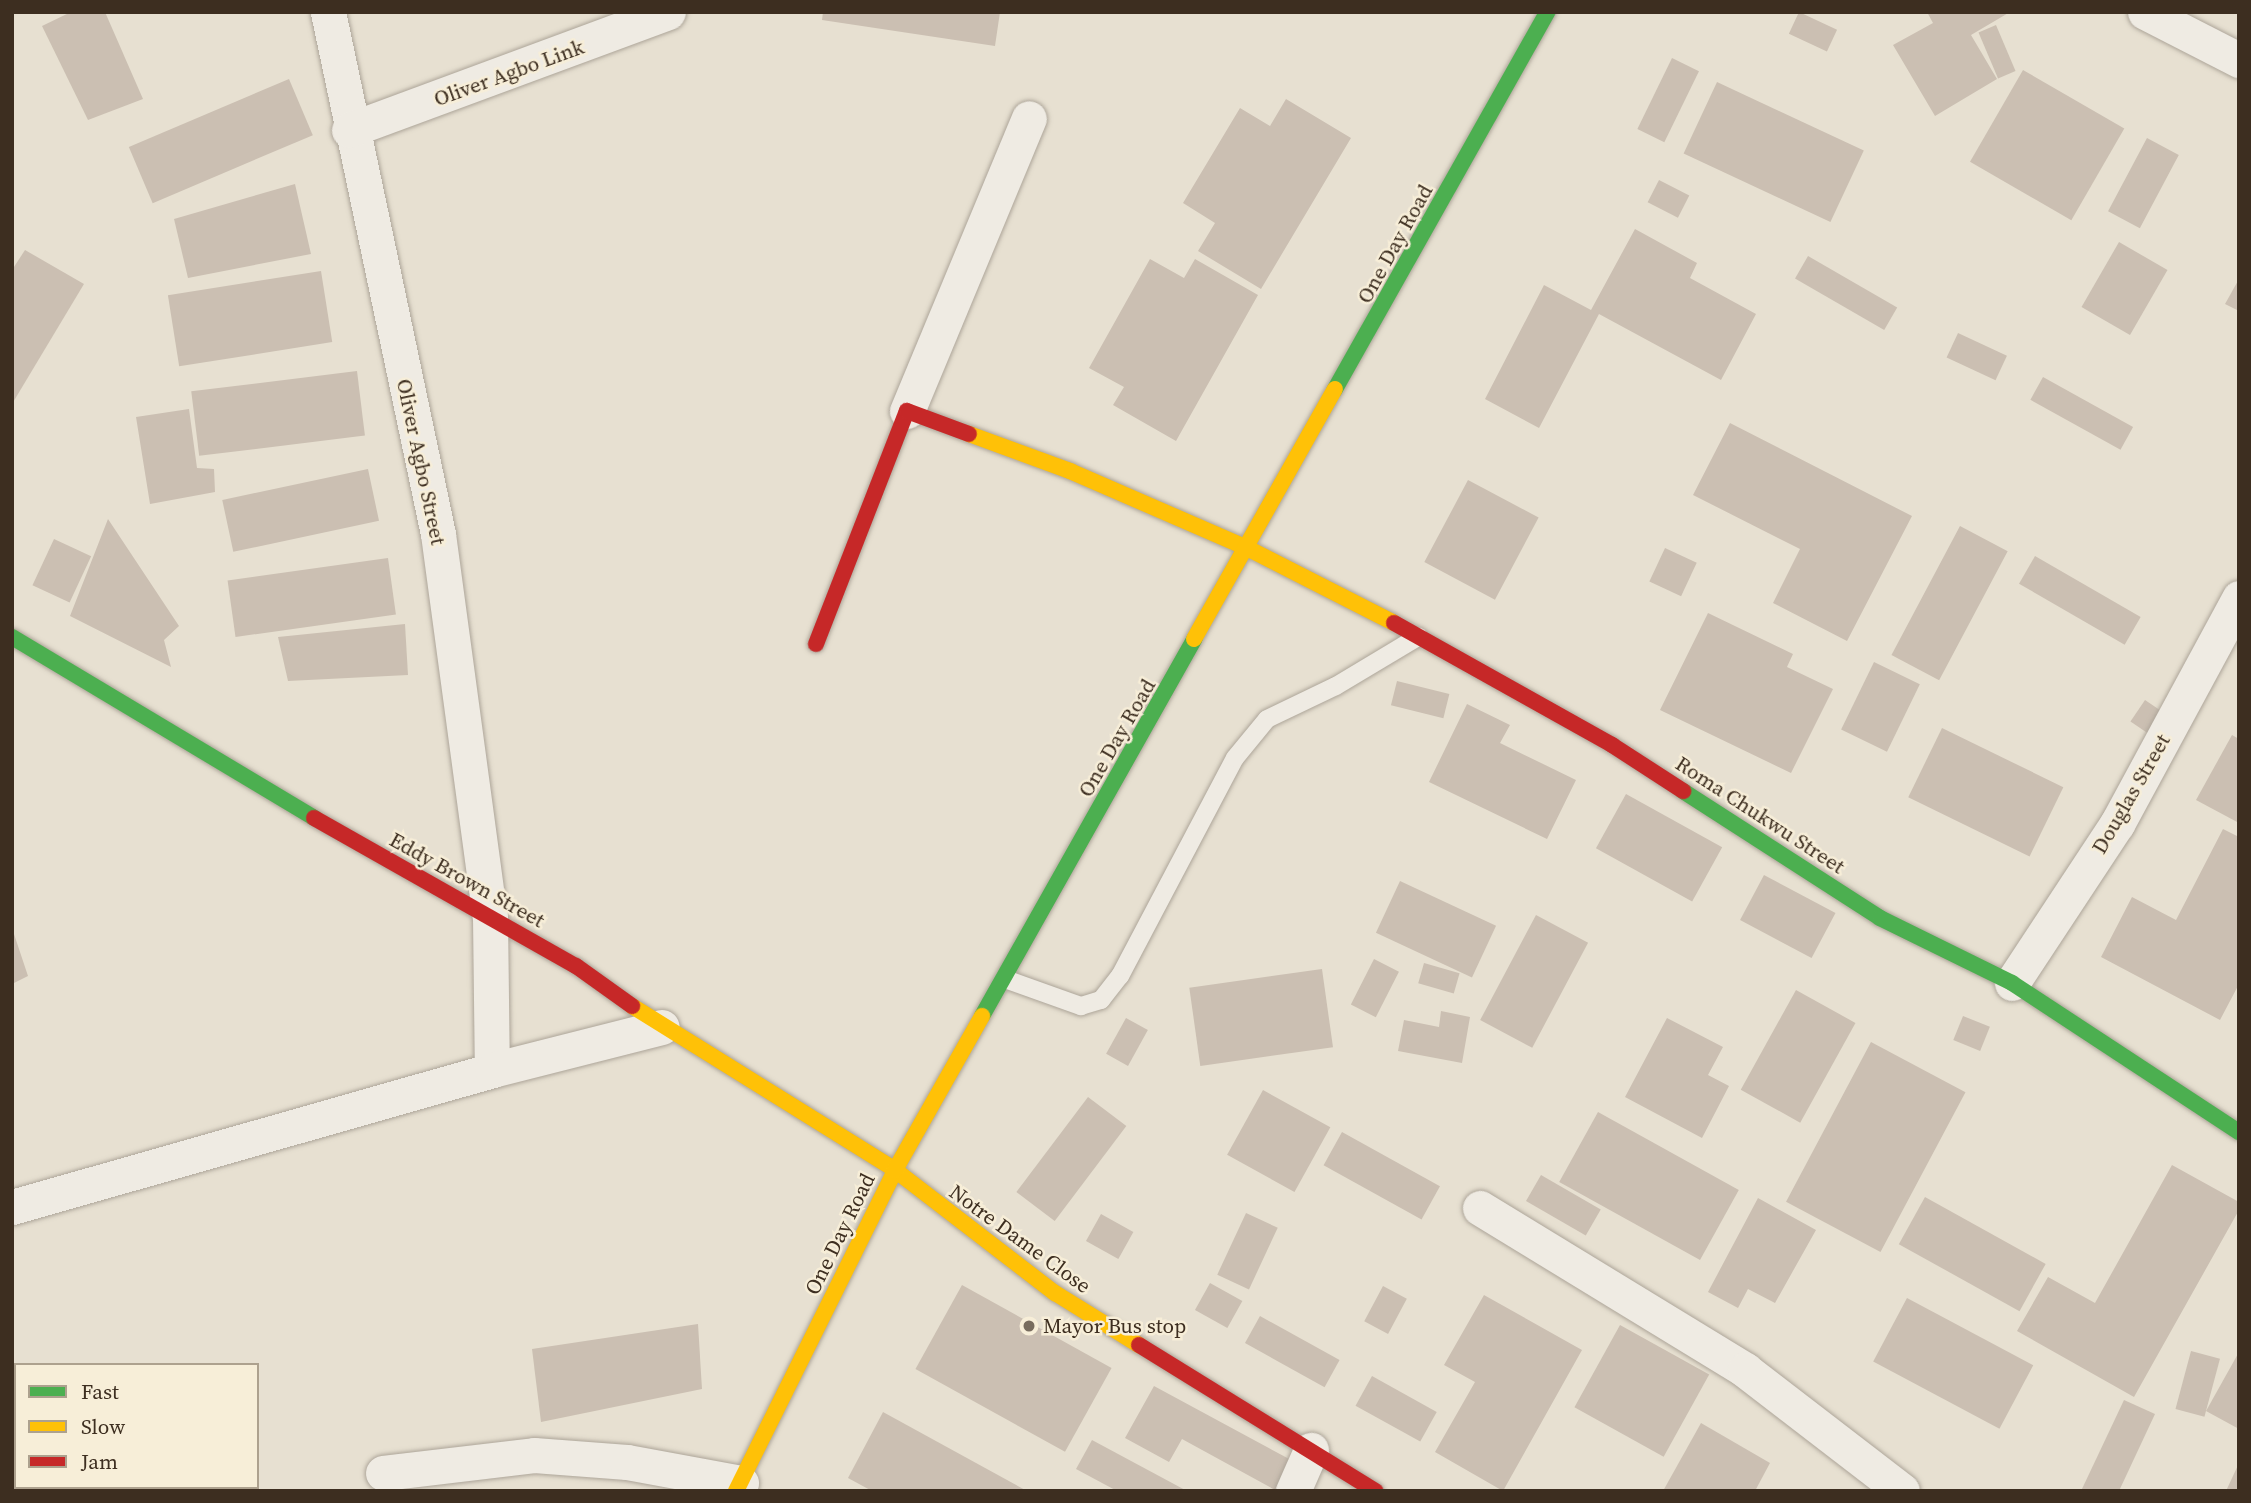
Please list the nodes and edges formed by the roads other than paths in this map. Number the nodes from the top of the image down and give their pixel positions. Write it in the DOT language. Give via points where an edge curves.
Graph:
graph roads {
  1 [pos="328,12"];
  2 [pos="668,12"];
  3 [pos="1548,12"];
  4 [pos="2145,12"];
  5 [pos="2239,60"];
  6 [pos="1029,118"];
  7 [pos="349,130"];
  8 [pos="907,411"];
  9 [pos="1249,549"];
  10 [pos="2239,598"];
  11 [pos="12,636"];
  12 [pos="1419,636"];
  13 [pos="816,644"];
  14 [pos="490,916"];
  15 [pos="1004,979"];
  16 [pos="2012,983"];
  17 [pos="662,1027"];
  18 [pos="492,1070"];
  19 [pos="2239,1132"];
  20 [pos="895,1170"];
  21 [pos="12,1208"];
  22 [pos="1480,1208"];
  23 [pos="1311,1451"];
  24 [pos="383,1473"];
  25 [pos="739,1487"];
  26 [pos="1293,1491"];
  27 [pos="1375,1491"];
  28 [pos="1902,1491"];
  1 -- 7 [label="street, Oliver Agbo Street"];
  2 -- 7 [label="street, Oliver Agbo Link"];
  3 -- 9 [label="street, One Day Road"];
  4 -- 5 [label="street"];
  6 -- 8 [label="street"];
  7 -- 14 [label="street, Oliver Agbo Street" via="432,502"];
  8 -- 9 [label="street, Roma Chukwu Street" via="1070,471"];
  8 -- 13 [label="street"];
  9 -- 12 [label="street, Roma Chukwu Street"];
  9 -- 15 [label="street, One Day Road"];
  10 -- 16 [label="street, Douglas Street" via="2117,824"];
  11 -- 14 [label="street, Eddy Brown Street" via="260,787"];
  12 -- 15 [label="lane" via="1336,686 1267,719 1235,758 1120,976 1101,1000 1081,1006"];
  12 -- 16 [label="street, Roma Chukwu Street" via="1612,745 1880,918"];
  14 -- 17 [label="street, Eddy Brown Street" via="576,966"];
  14 -- 18 [label="street, Oliver Agbo Street"];
  15 -- 20 [label="street, One Day Road"];
  16 -- 19 [label="street, Roma Chukwu Street"];
  17 -- 18 [label="street"];
  17 -- 20 [label="street, Eddy Brown Street"];
  18 -- 21 [label="street"];
  20 -- 23 [label="street, Notre Dame Close" via="1055,1293"];
  20 -- 25 [label="street, One Day Road"];
  22 -- 28 [label="street" via="1745,1370"];
  23 -- 26 [label="street"];
  23 -- 27 [label="street, Notre Dame Close"];
  24 -- 25 [label="street" via="534,1455 627,1462"];
}
